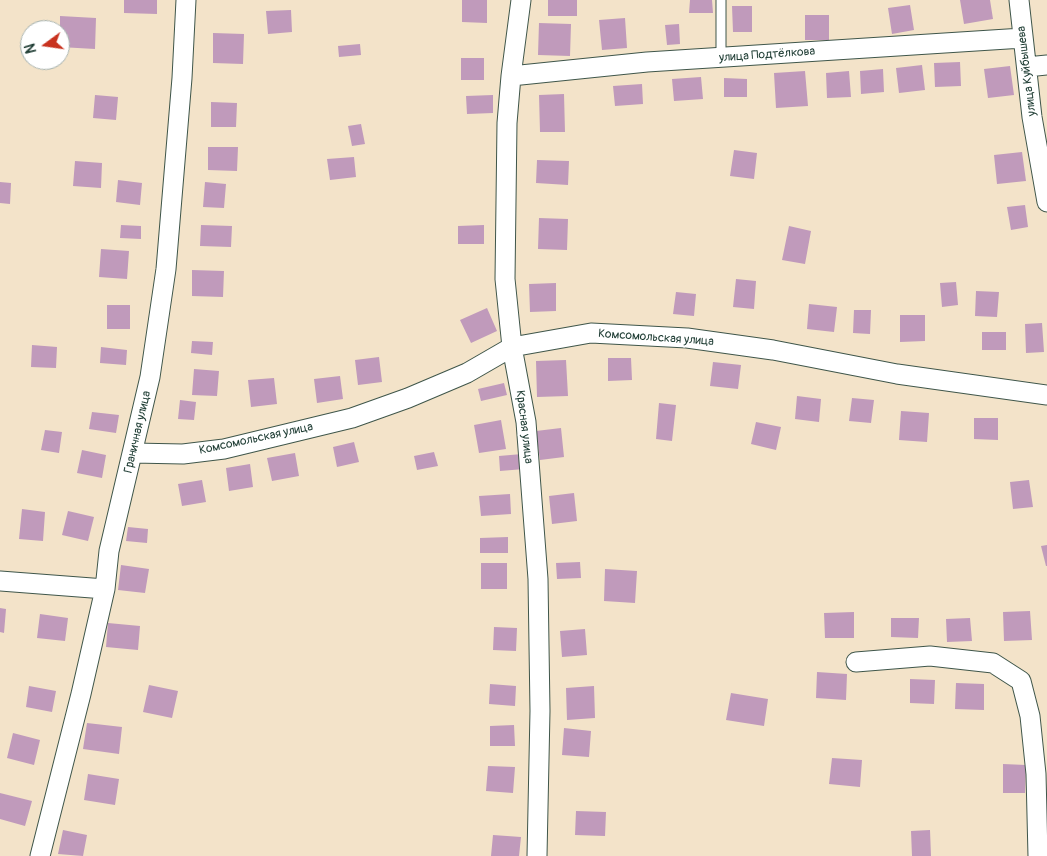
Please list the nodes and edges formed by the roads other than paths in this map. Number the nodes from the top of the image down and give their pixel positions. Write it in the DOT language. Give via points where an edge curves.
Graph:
graph roads {
  1 [pos="186,0"];
  2 [pos="522,0"];
  3 [pos="722,0"];
  4 [pos="1019,0"];
  5 [pos="1023,38"];
  6 [pos="721,57"];
  7 [pos="1047,65"];
  8 [pos="1027,67"];
  9 [pos="511,76"];
  10 [pos="1047,202"];
  11 [pos="512,346"];
  12 [pos="1047,395"];
  13 [pos="133,453"];
  14 [pos="0,582"];
  15 [pos="105,589"];
  16 [pos="856,662"];
  17 [pos="40,856"];
  18 [pos="537,856"];
  19 [pos="1038,856"];
  1 -- 13 [label="street, Граничная улица" via="166,269 150,377"];
  2 -- 9 [label="street, Красная улица"];
  3 -- 6 [label="lane"];
  4 -- 5 [label="street, улица Куйбышева"];
  5 -- 6 [label="street, улица Подтёлкова"];
  5 -- 8 [label="street, улица Куйбышева"];
  6 -- 9 [label="street, улица Подтёлкова"];
  7 -- 8 [label="street"];
  8 -- 10 [label="street, улица Куйбышева"];
  9 -- 11 [label="street, Красная улица" via="507,123 505,280"];
  11 -- 12 [label="street, Комсомольская улица" via="591,333 687,338 773,350 897,374"];
  11 -- 13 [label="street, Комсомольская улица" via="467,373 352,418 224,448 183,454"];
  11 -- 18 [label="street, Красная улица" via="526,422 538,579"];
  13 -- 15 [label="street, Граничная улица" via="109,551"];
  14 -- 15 [label="street"];
  15 -- 17 [label="street, Граничная улица"];
  16 -- 19 [label="street" via="930,656 993,663 1021,681 1031,726 1036,774"];
}
